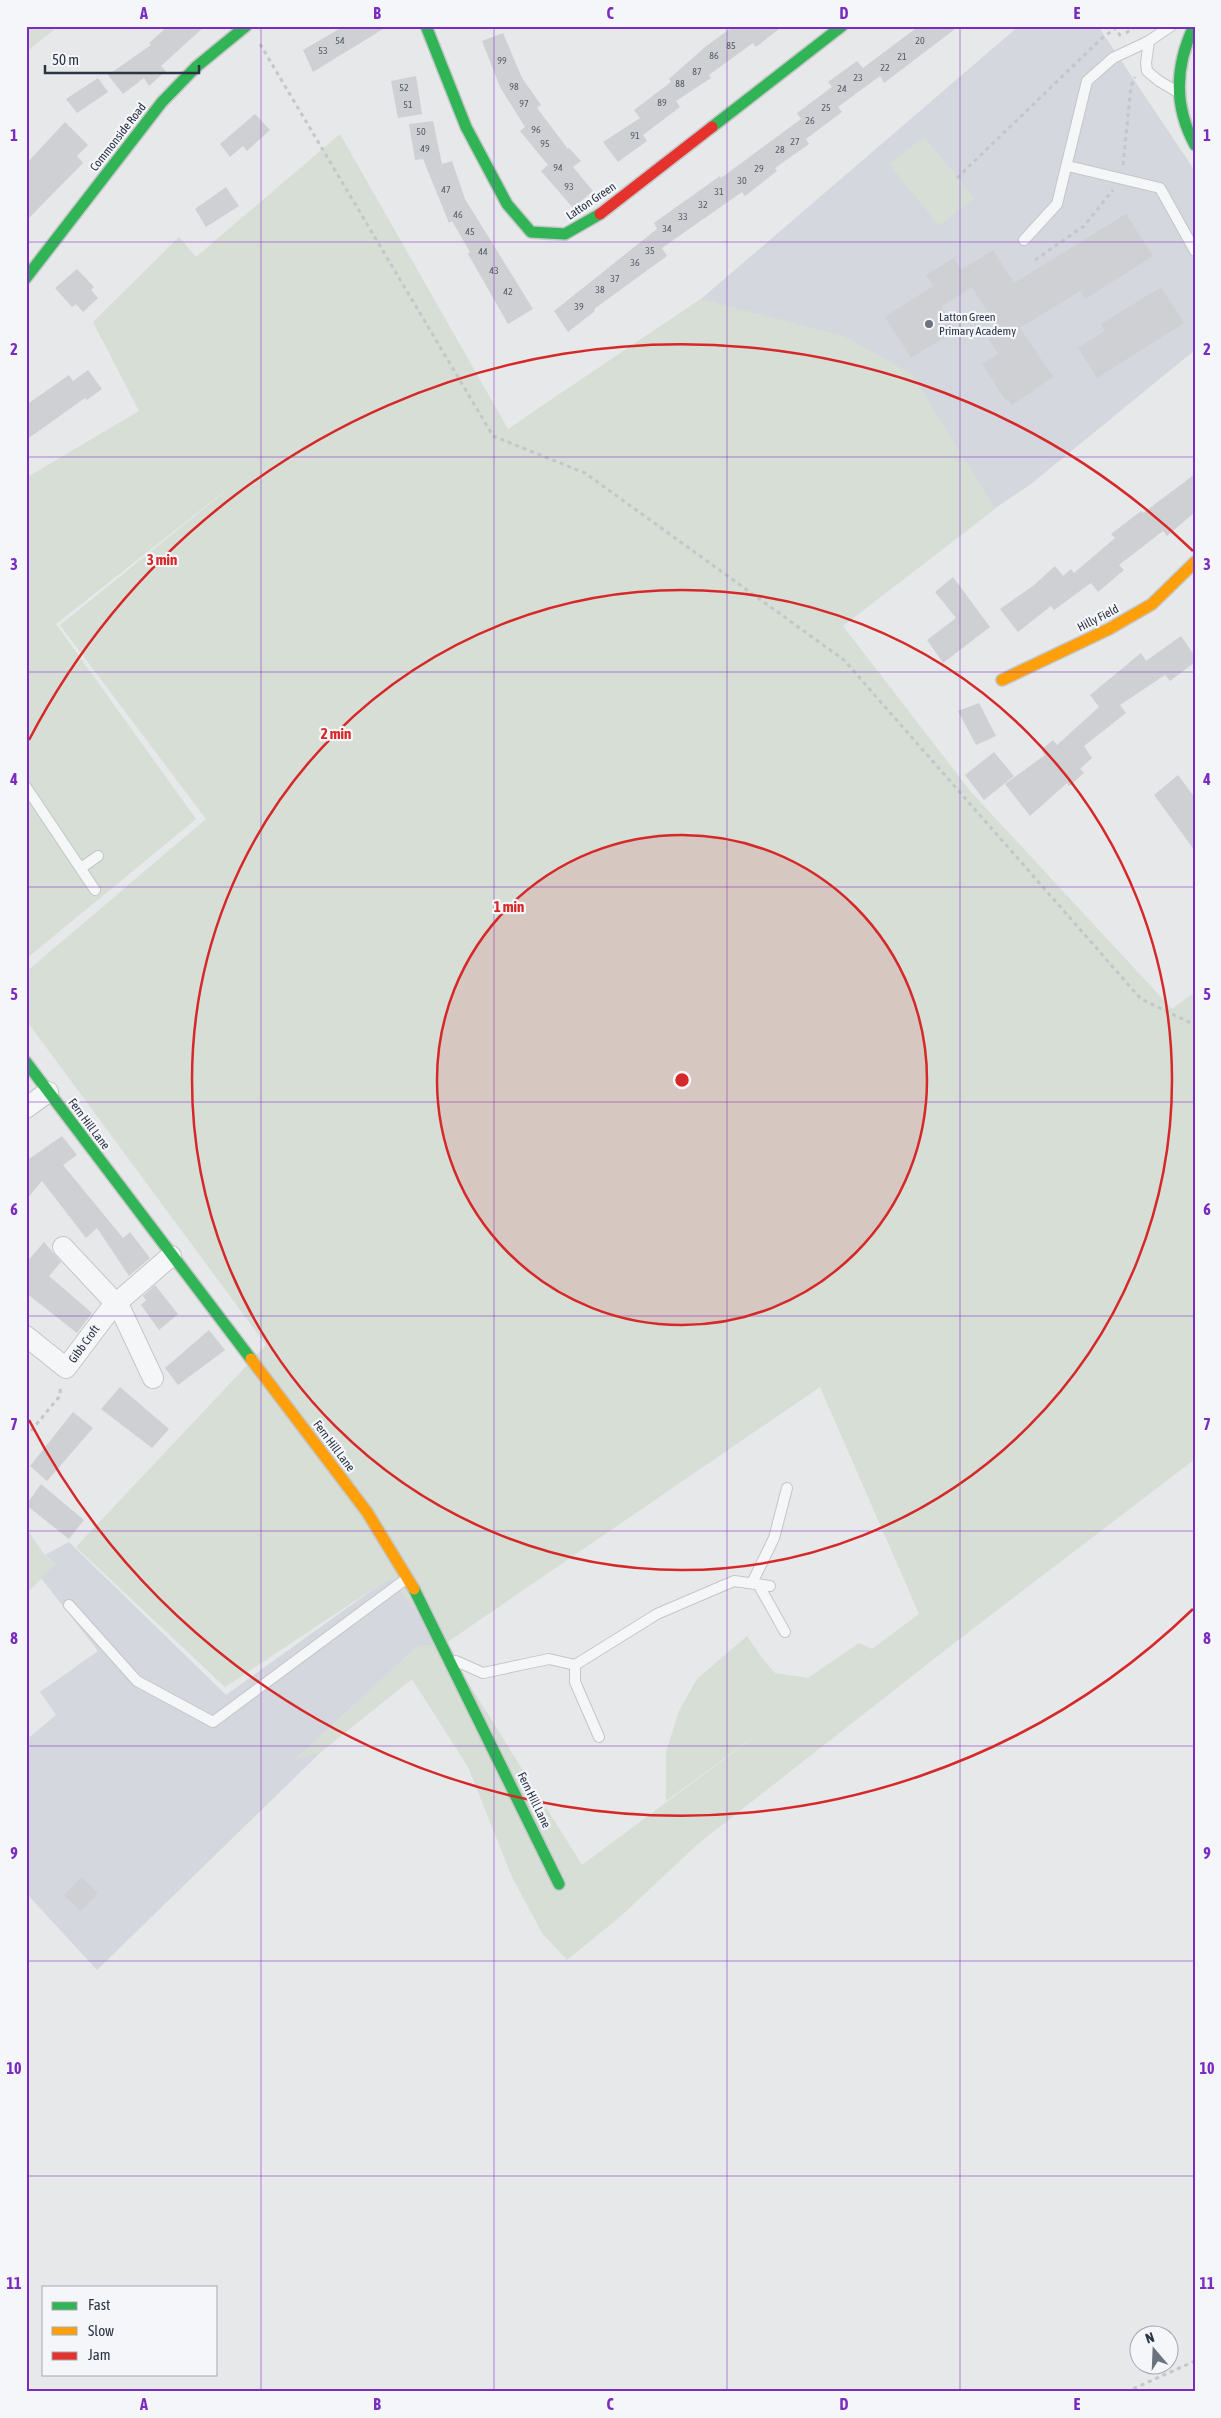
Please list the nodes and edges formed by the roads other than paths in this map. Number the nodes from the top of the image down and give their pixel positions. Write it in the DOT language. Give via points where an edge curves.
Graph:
graph roads {
  1 [pos="246,26"];
  2 [pos="426,26"];
  3 [pos="842,26"];
  4 [pos="1170,26"];
  5 [pos="1194,26"];
  6 [pos="1149,41"];
  7 [pos="1180,93"];
  8 [pos="1195,145"];
  9 [pos="1068,166"];
  10 [pos="1024,240"];
  11 [pos="1195,251"];
  12 [pos="26,278"];
  13 [pos="1195,562"];
  14 [pos="1002,680"];
  15 [pos="26,786"];
  16 [pos="98,856"];
  17 [pos="81,868"];
  18 [pos="95,890"];
  19 [pos="26,1062"];
  20 [pos="48,1092"];
  21 [pos="26,1108"];
  22 [pos="63,1247"];
  23 [pos="171,1256"];
  24 [pos="116,1304"];
  25 [pos="26,1336"];
  26 [pos="153,1378"];
  27 [pos="787,1488"];
  28 [pos="408,1578"];
  29 [pos="755,1584"];
  30 [pos="770,1586"];
  31 [pos="69,1605"];
  32 [pos="784,1632"];
  33 [pos="449,1657"];
  34 [pos="575,1665"];
  35 [pos="599,1737"];
  36 [pos="560,1884"];
  1 -- 12 [label="street, Commonside Road" via="196,67 162,102"];
  2 -- 3 [label="street, Latton Green" via="466,127 507,204 531,232 565,234 598,216"];
  4 -- 6 [label="lane"];
  5 -- 7 [label="street" via="1178,74"];
  6 -- 7 [label="lane" via="1147,71"];
  6 -- 9 [label="lane" via="1113,58 1087,81"];
  7 -- 8 [label="street" via="1190,138"];
  9 -- 10 [label="lane" via="1057,204"];
  9 -- 11 [label="lane" via="1160,188"];
  13 -- 14 [label="street, Hilly Field" via="1152,604 1110,629"];
  15 -- 17 [label="lane"];
  16 -- 17 [label="lane"];
  17 -- 18 [label="lane"];
  19 -- 20 [label="street, Fern Hill Lane"];
  20 -- 21 [label="street"];
  20 -- 23 [label="street, Fern Hill Lane"];
  22 -- 24 [label="street"];
  23 -- 24 [label="street, Gibb Croft"];
  23 -- 28 [label="street, Fern Hill Lane" via="367,1512"];
  24 -- 25 [label="street, Gibb Croft" via="66,1368"];
  24 -- 26 [label="street"];
  27 -- 29 [label="lane" via="774,1538"];
  28 -- 31 [label="lane" via="213,1722 137,1681"];
  28 -- 33 [label="street, Fern Hill Lane"];
  29 -- 30 [label="lane"];
  29 -- 32 [label="lane"];
  29 -- 34 [label="lane" via="734,1581 657,1614"];
  33 -- 34 [label="lane" via="483,1674 549,1659"];
  33 -- 36 [label="street, Fern Hill Lane"];
  34 -- 35 [label="lane" via="574,1682"];
}
